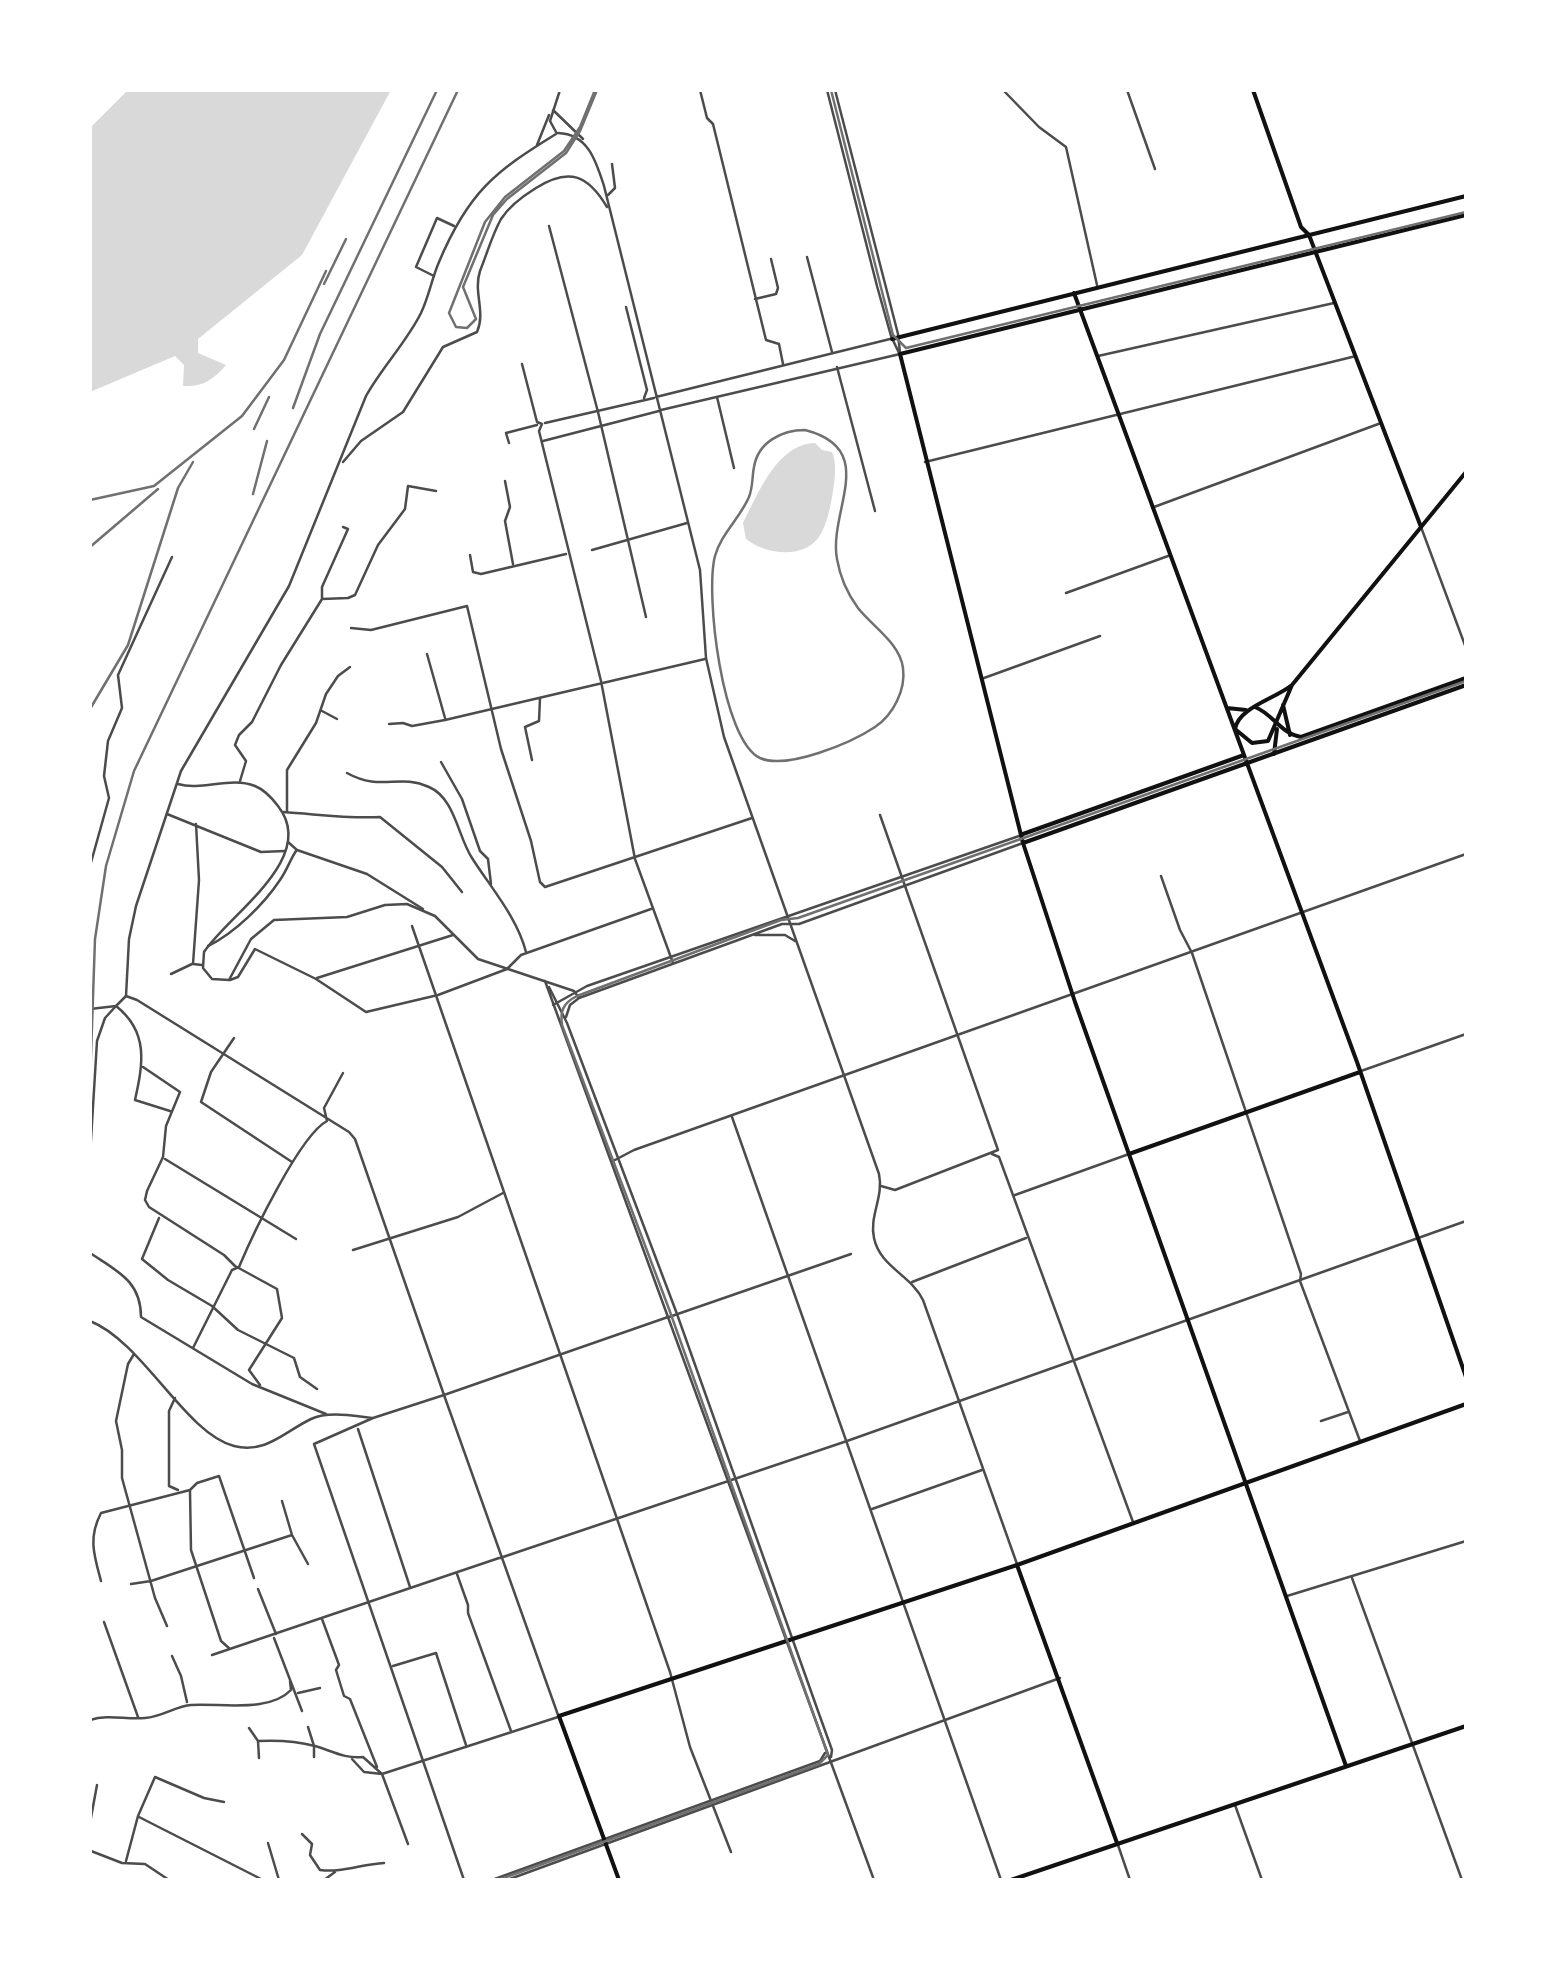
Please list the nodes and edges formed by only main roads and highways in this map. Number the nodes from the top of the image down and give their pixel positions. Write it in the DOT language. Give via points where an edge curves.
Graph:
graph roads {
  1 [pos="1252,90"];
  2 [pos="1466,196"];
  3 [pos="1466,215"];
  4 [pos="1309,236"];
  5 [pos="1314,253"];
  6 [pos="1074,293"];
  7 [pos="1078,310"];
  8 [pos="895,338"];
  9 [pos="1466,472"];
  10 [pos="1421,527"];
  11 [pos="1466,681"];
  12 [pos="1292,684"];
  13 [pos="1283,704"];
  14 [pos="1255,707"];
  15 [pos="1227,708"];
  16 [pos="1246,710"];
  17 [pos="1276,724"];
  18 [pos="1236,729"];
  19 [pos="1290,735"];
  20 [pos="1274,754"];
  21 [pos="1244,755"];
  22 [pos="1247,764"];
  23 [pos="1020,835"];
  24 [pos="1023,843"];
  25 [pos="1360,1072"];
  26 [pos="1129,1154"];
  27 [pos="1466,1377"];
  28 [pos="1466,1404"];
  29 [pos="1246,1484"];
  30 [pos="1017,1565"];
  31 [pos="1466,1726"];
  32 [pos="1346,1766"];
  33 [pos="1118,1843"];
  34 [pos="619,1880"];
  35 [pos="1011,1880"];
  1 -- 4 [label="main road"];
  2 -- 4 [label="main road"];
  3 -- 5 [label="main road"];
  4 -- 5 [label="main road"];
  4 -- 6 [label="main road"];
  5 -- 7 [label="main road"];
  5 -- 10 [label="main road"];
  6 -- 7 [label="main road"];
  6 -- 8 [label="main road"];
  7 -- 15 [label="main road"];
  7 -- 23 [label="main road" via="900,354"];
  9 -- 10 [label="main road"];
  10 -- 12 [label="main road"];
  11 -- 19 [label="main road"];
  11 -- 20 [label="main road"];
  12 -- 13 [label="main road"];
  12 -- 14 [label="main road"];
  13 -- 17 [label="main road"];
  13 -- 19 [label="main road"];
  14 -- 16 [label="main road"];
  14 -- 17 [label="main road"];
  15 -- 16 [label="main road"];
  15 -- 18 [label="main road"];
  16 -- 18 [label="main road"];
  17 -- 18 [label="main road" via="1262,744"];
  17 -- 19 [label="main road"];
  17 -- 20 [label="main road"];
  18 -- 21 [label="main road"];
  20 -- 22 [label="main road"];
  21 -- 22 [label="main road"];
  21 -- 23 [label="main road"];
  22 -- 24 [label="main road"];
  22 -- 25 [label="main road"];
  23 -- 24 [label="main road"];
  24 -- 26 [label="main road"];
  25 -- 26 [label="main road"];
  25 -- 27 [label="main road"];
  26 -- 29 [label="main road"];
  28 -- 29 [label="main road"];
  29 -- 30 [label="main road"];
  29 -- 32 [label="main road"];
  30 -- 33 [label="main road"];
  30 -- 34 [label="main road" via="559,1716"];
  31 -- 32 [label="main road"];
  32 -- 33 [label="main road"];
  33 -- 35 [label="main road"];
}
